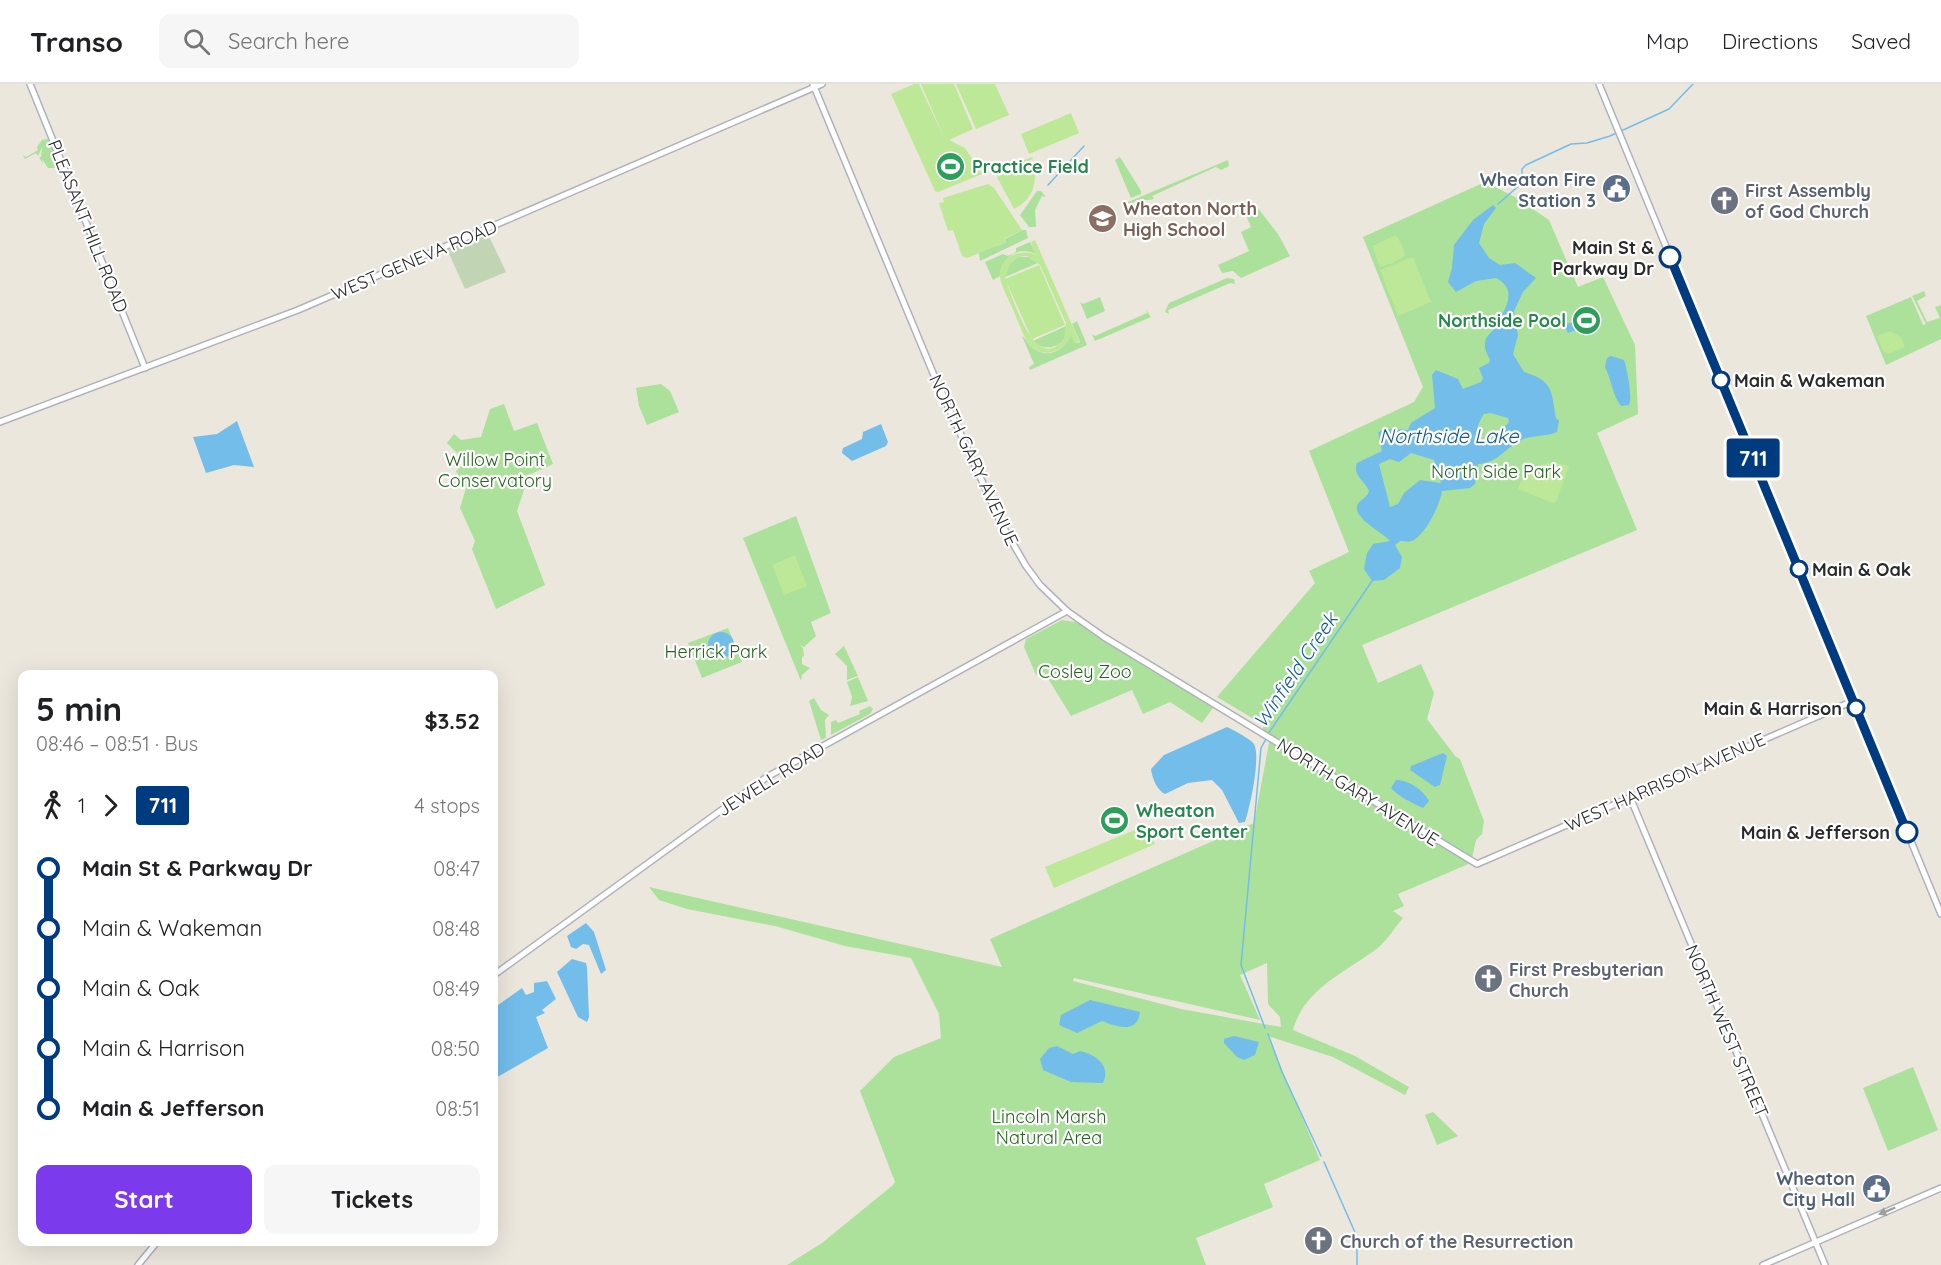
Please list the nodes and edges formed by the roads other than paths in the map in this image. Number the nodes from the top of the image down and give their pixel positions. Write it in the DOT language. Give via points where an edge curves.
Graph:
graph roads {
  1 [pos="30,84"];
  2 [pos="822,84"];
  3 [pos="1599,84"];
  4 [pos="813,86"];
  5 [pos="145,368"];
  6 [pos="0,422"];
  7 [pos="1067,611"];
  8 [pos="1853,701"];
  9 [pos="1630,797"];
  10 [pos="1477,864"];
  11 [pos="1941,914"];
  12 [pos="498,972"];
  13 [pos="1941,1188"];
  14 [pos="1815,1242"];
  15 [pos="154,1246"];
  16 [pos="138,1265"];
  17 [pos="1763,1265"];
  18 [pos="1825,1265"];
  1 -- 5 [label="street, PLEASANT HILL ROAD"];
  2 -- 4 [label="street, WEST GENEVA ROAD"];
  3 -- 8 [label="street"];
  4 -- 5 [label="street, WEST GENEVA ROAD" via="298,310"];
  4 -- 7 [label="street, NORTH GARY AVENUE" via="990,501 1029,571"];
  5 -- 6 [label="street, WEST GENEVA ROAD"];
  7 -- 10 [label="street, NORTH GARY AVENUE"];
  7 -- 12 [label="street, JEWELL ROAD" via="767,777"];
  8 -- 9 [label="street, WEST HARRISON AVENUE"];
  8 -- 11 [label="street"];
  9 -- 10 [label="street, WEST HARRISON AVENUE"];
  9 -- 14 [label="street, NORTH WEST STREET"];
  13 -- 14 [label="street, one-way"];
  14 -- 17 [label="street"];
  14 -- 18 [label="street, NORTH WEST STREET"];
  15 -- 16 [label="street"];
}
